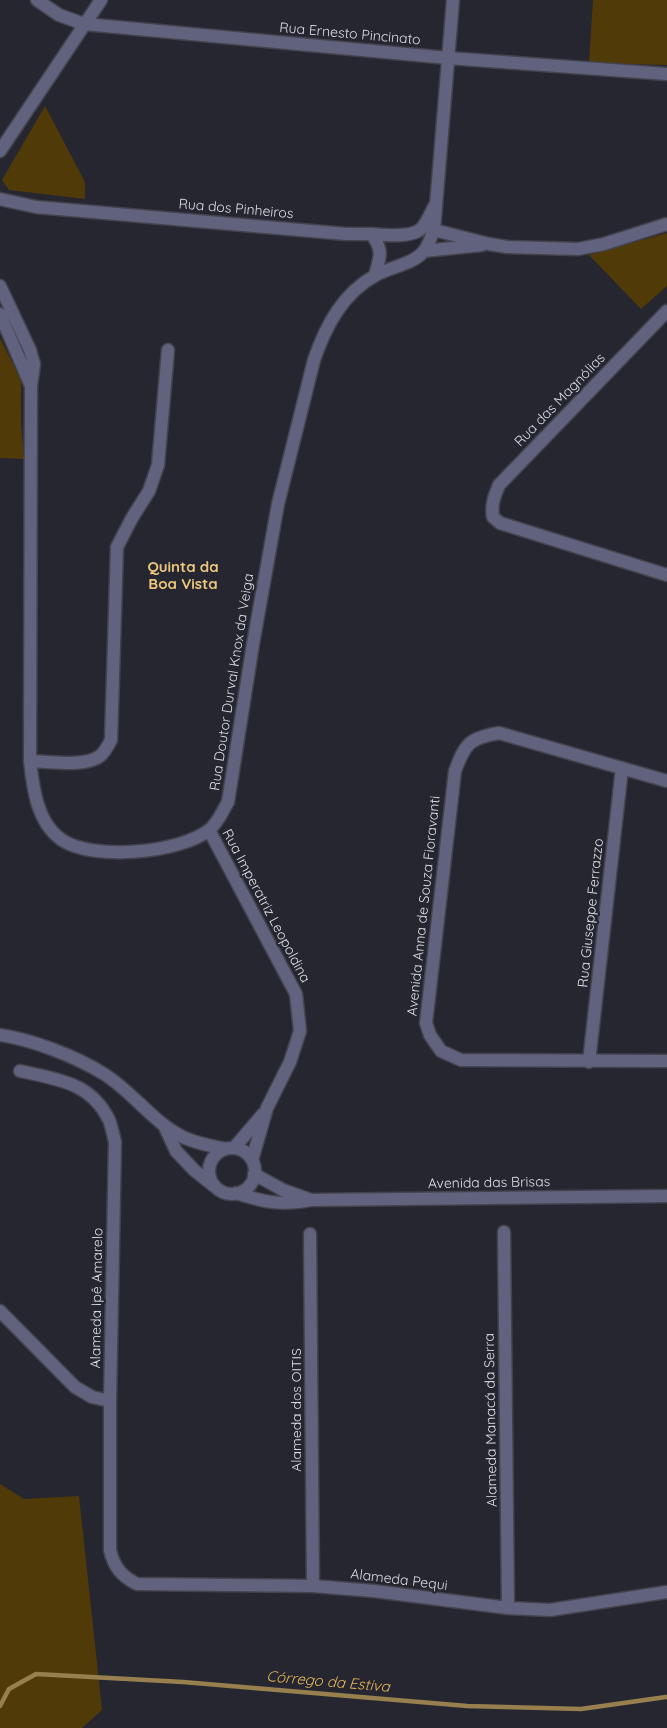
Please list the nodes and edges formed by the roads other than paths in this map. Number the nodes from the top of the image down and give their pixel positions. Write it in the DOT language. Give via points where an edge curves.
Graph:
graph roads {
  1 [pos="37,0"];
  2 [pos="100,0"];
  3 [pos="453,0"];
  4 [pos="84,24"];
  5 [pos="448,58"];
  6 [pos="667,74"];
  7 [pos="0,151"];
  8 [pos="0,199"];
  9 [pos="437,201"];
  10 [pos="667,224"];
  11 [pos="434,230"];
  12 [pos="371,234"];
  13 [pos="489,244"];
  14 [pos="424,251"];
  15 [pos="375,275"];
  16 [pos="0,286"];
  17 [pos="667,311"];
  18 [pos="0,314"];
  19 [pos="168,350"];
  20 [pos="31,386"];
  21 [pos="667,575"];
  22 [pos="30,761"];
  23 [pos="622,768"];
  24 [pos="667,781"];
  25 [pos="209,830"];
  26 [pos="0,1036"];
  27 [pos="589,1062"];
  28 [pos="667,1062"];
  29 [pos="20,1071"];
  30 [pos="267,1108"];
  31 [pos="164,1126"];
  32 [pos="230,1148"];
  33 [pos="252,1160"];
  34 [pos="254,1174"];
  35 [pos="216,1187"];
  36 [pos="236,1193"];
  37 [pos="667,1196"];
  38 [pos="311,1200"];
  39 [pos="504,1232"];
  40 [pos="310,1234"];
  41 [pos="0,1311"];
  42 [pos="110,1401"];
  43 [pos="126,1579"];
  44 [pos="313,1586"];
  45 [pos="667,1592"];
  46 [pos="508,1608"];
  1 -- 4 [label="street, Rua Ernesto Pincinato" via="59,15"];
  2 -- 4 [label="street"];
  3 -- 5 [label="street"];
  4 -- 5 [label="street, Rua Ernesto Pincinato"];
  4 -- 7 [label="street"];
  5 -- 6 [label="street, Rua Ernesto Pincinato"];
  5 -- 9 [label="street"];
  8 -- 12 [label="street, Rua dos Pinheiros" via="36,206"];
  9 -- 11 [label="street"];
  9 -- 12 [label="street, Rua dos Pinheiros" via="418,231 403,235"];
  10 -- 13 [label="street" via="578,249"];
  11 -- 13 [label="street"];
  11 -- 14 [label="street"];
  12 -- 15 [label="street" via="379,244 381,255"];
  13 -- 14 [label="street"];
  14 -- 15 [label="street" via="408,262"];
  15 -- 25 [label="street, Rua Doutor Durval Knox da Veiga" via="351,294 332,318 314,360 278,504 228,802"];
  16 -- 20 [label="street, Rua Doutor Durval Knox da Veiga" via="30,350 34,364"];
  17 -- 21 [label="street, Rua das Magnólias" via="499,485 492,509 493,518 500,523"];
  18 -- 20 [label="street, Rua Doutor Durval Knox da Veiga"];
  19 -- 22 [label="street" via="158,465 149,491 117,546 111,740 99,757 89,761"];
  20 -- 22 [label="street, Rua Doutor Durval Knox da Veiga"];
  22 -- 25 [label="street, Rua Doutor Durval Knox da Veiga" via="33,789 40,810 50,828 62,840 94,851 148,851 175,846"];
  23 -- 24 [label="street, Avenida Anna de Souza Fioravanti"];
  23 -- 27 [label="street, Rua Giuseppe Ferrazzo"];
  23 -- 27 [label="street, Avenida Anna de Souza Fioravanti" via="498,733 470,742 462,752 455,771 426,1023 441,1051 461,1060"];
  25 -- 30 [label="street, Rua Imperatriz Leopoldina" via="296,994 300,1030 290,1062"];
  26 -- 31 [label="street" via="19,1038 60,1052 104,1074"];
  27 -- 28 [label="street, Avenida Anna de Souza Fioravanti"];
  29 -- 42 [label="street, Alameda Ipê Amarelo" via="78,1086 96,1100 109,1120 115,1142"];
  30 -- 32 [label="street, Rua Imperatriz Leopoldina"];
  30 -- 33 [label="street, Rua Imperatriz Leopoldina"];
  31 -- 32 [label="street" via="202,1145"];
  31 -- 35 [label="street" via="176,1151"];
  32 -- 33 [label="street" via="247,1154"];
  32 -- 35 [label="street" via="219,1152 209,1165 211,1181"];
  33 -- 34 [label="street"];
  34 -- 36 [label="street" via="248,1186"];
  34 -- 38 [label="street, Avenida das Brisas" via="283,1190"];
  35 -- 36 [label="street"];
  36 -- 38 [label="street, Avenida das Brisas" via="263,1202"];
  37 -- 38 [label="street, Avenida das Brisas"];
  39 -- 46 [label="street, Alameda Manacá da Serra"];
  40 -- 44 [label="street, Alameda dos OITIS"];
  41 -- 42 [label="street" via="75,1387 92,1397"];
  42 -- 43 [label="street, Alameda Ipê Amarelo" via="110,1550 115,1566"];
  43 -- 44 [label="street, Alameda Pequi" via="137,1584"];
  44 -- 46 [label="street, Alameda Pequi"];
  45 -- 46 [label="street, Alameda Pequi" via="550,1610"];
}
